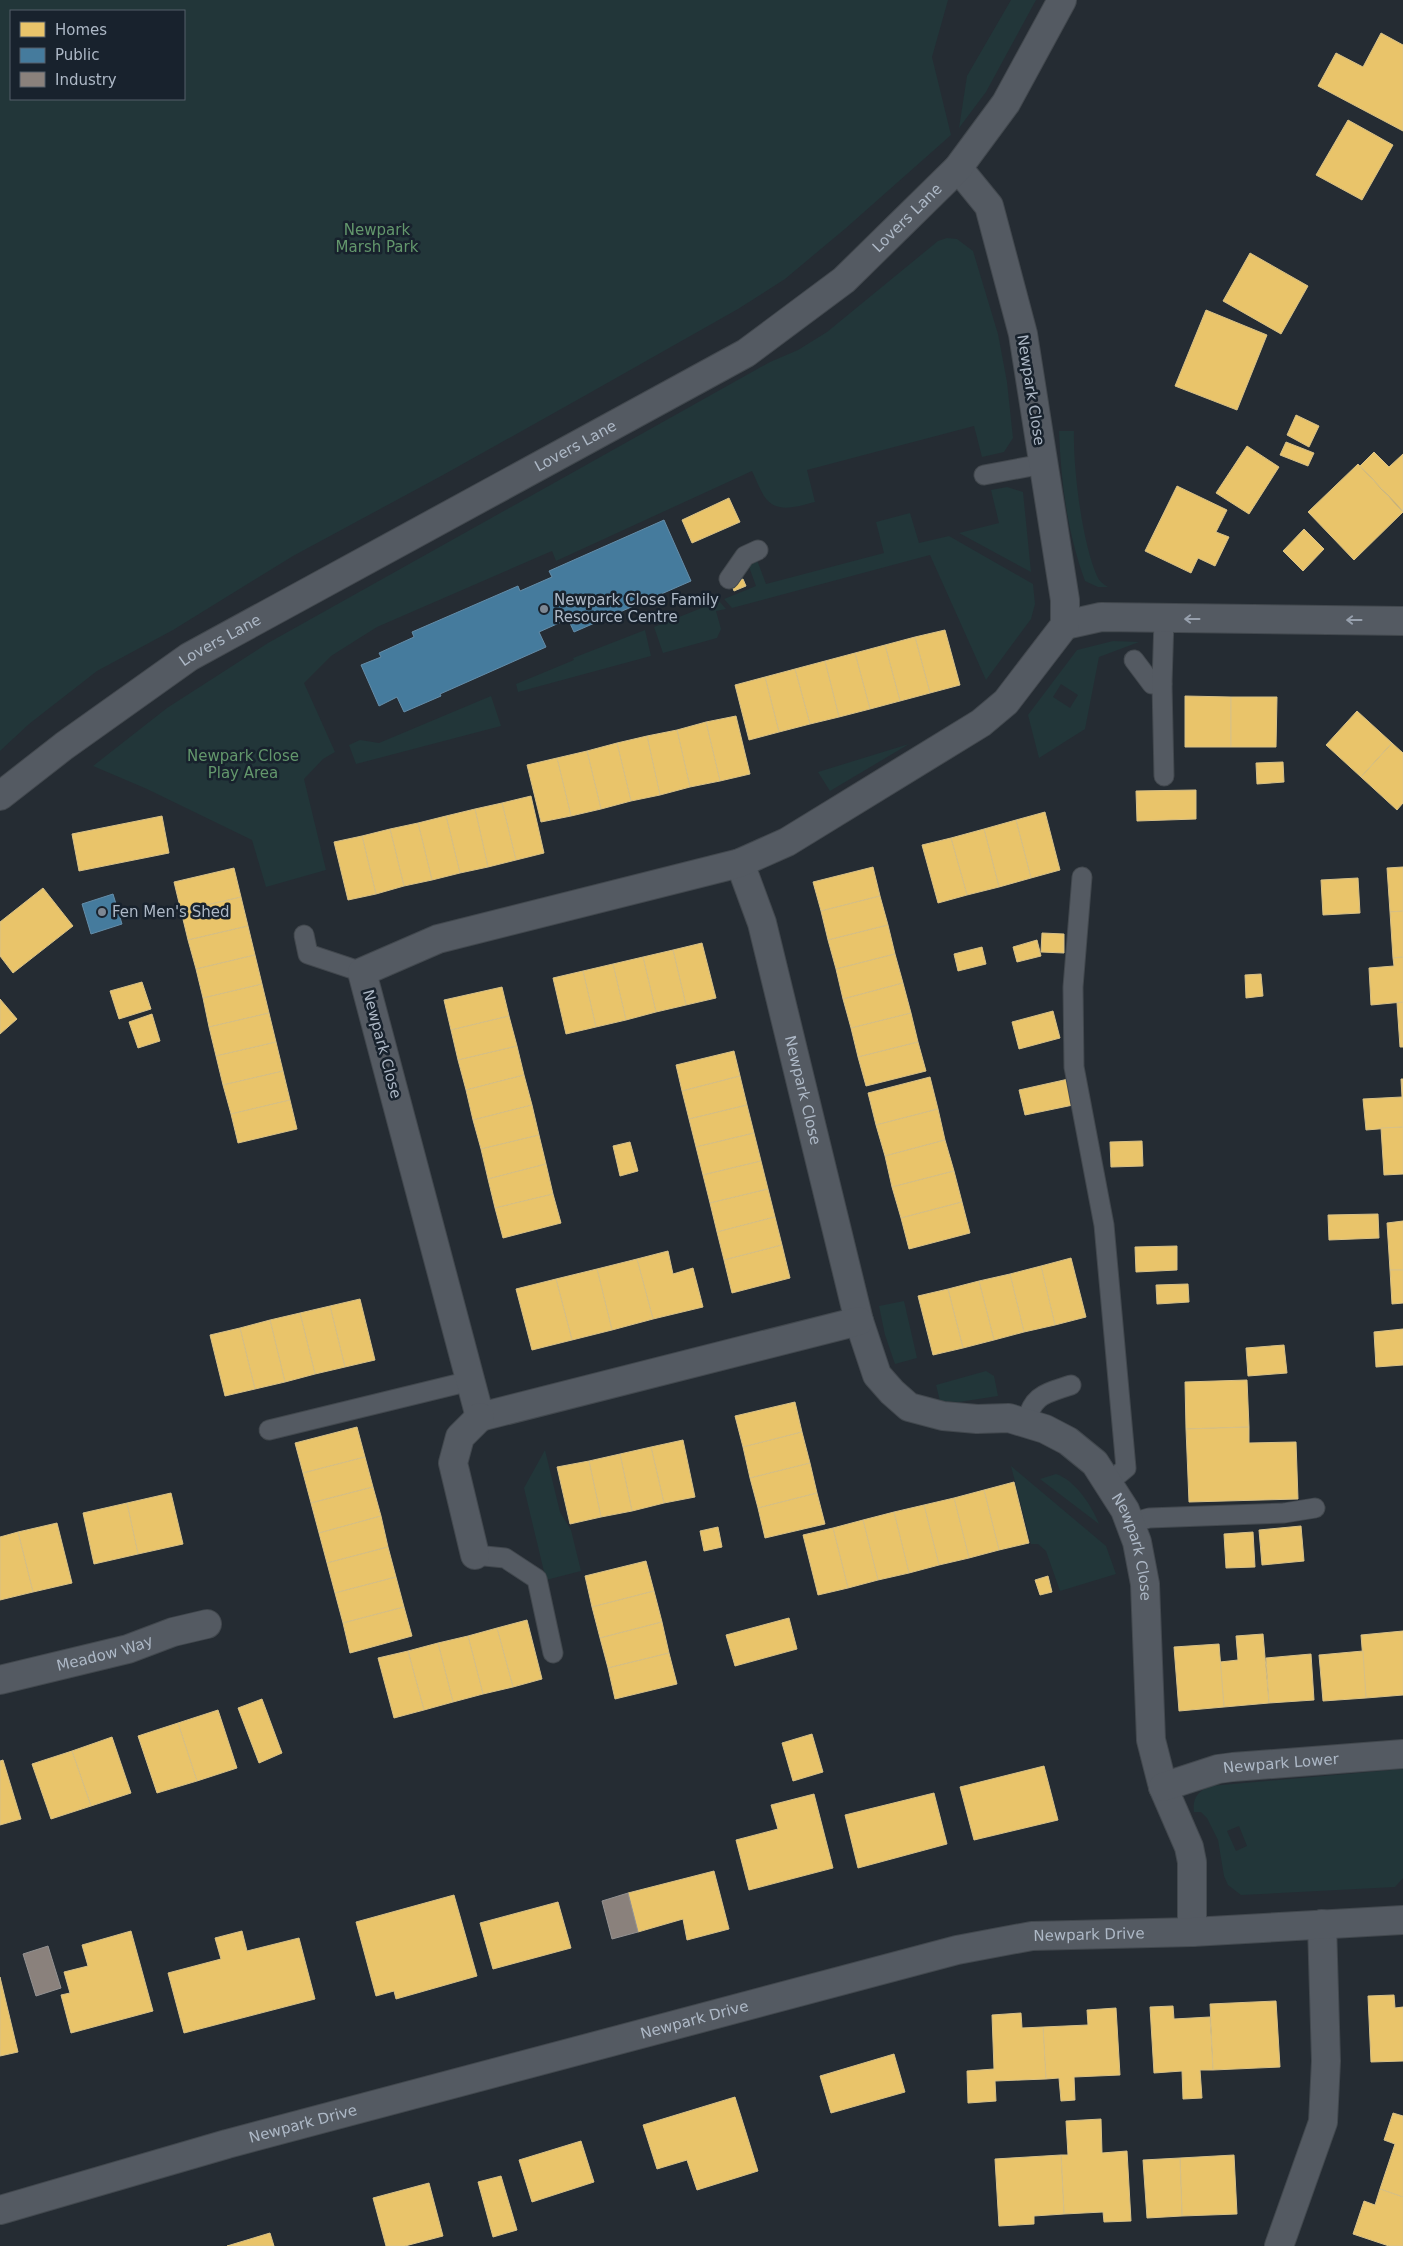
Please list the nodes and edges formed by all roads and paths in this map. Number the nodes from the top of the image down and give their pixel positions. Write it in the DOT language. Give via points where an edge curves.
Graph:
graph roads {
  1 [pos="1062,0"];
  2 [pos="958,168"];
  3 [pos="1043,464"];
  4 [pos="984,476"];
  5 [pos="758,550"];
  6 [pos="729,579"];
  7 [pos="1164,619"];
  8 [pos="1403,621"];
  9 [pos="1066,625"];
  10 [pos="1134,660"];
  11 [pos="1162,684"];
  12 [pos="1164,776"];
  13 [pos="0,796"];
  14 [pos="740,863"];
  15 [pos="1082,876"];
  16 [pos="304,935"];
  17 [pos="362,972"];
  18 [pos="859,1321"];
  19 [pos="470,1381"];
  20 [pos="1071,1385"];
  21 [pos="480,1417"];
  22 [pos="1026,1424"];
  23 [pos="269,1430"];
  24 [pos="1108,1483"];
  25 [pos="1316,1508"];
  26 [pos="1131,1523"];
  27 [pos="475,1555"];
  28 [pos="206,1624"];
  29 [pos="553,1653"];
  30 [pos="0,1680"];
  31 [pos="1403,1754"];
  32 [pos="1163,1787"];
  33 [pos="1403,1920"];
  34 [pos="1322,1924"];
  35 [pos="1192,1932"];
  36 [pos="0,2210"];
  37 [pos="1279,2246"];
  1 -- 2 [label="street, Lovers Lane" via="1006,103"];
  2 -- 3 [label="street, Newpark Close" via="989,206 1023,334"];
  2 -- 13 [label="street, Lovers Lane" via="844,280 746,353 189,657"];
  3 -- 4 [label="lane"];
  3 -- 9 [label="street, Newpark Close" via="1065,600"];
  5 -- 6 [label="lane" via="745,556"];
  8 -- 7 [label="street, one-way"];
  7 -- 9 [label="street" via="1101,617"];
  7 -- 11 [label="lane"];
  9 -- 14 [label="street, Newpark Close" via="1006,702 981,723 787,842"];
  10 -- 11 [label="lane" via="1152,684"];
  11 -- 12 [label="lane"];
  14 -- 17 [label="street, Newpark Close" via="438,939"];
  14 -- 18 [label="street, Newpark Close" via="762,923"];
  15 -- 24 [label="lane" via="1073,988 1074,1066 1104,1225 1126,1468"];
  16 -- 17 [label="lane" via="308,954"];
  17 -- 19 [label="street, Newpark Close"];
  18 -- 21 [label="street"];
  18 -- 22 [label="street, Newpark Close" via="877,1375 909,1407 943,1416 1009,1418"];
  19 -- 21 [label="street, Newpark Close"];
  19 -- 23 [label="lane"];
  20 -- 22 [label="lane" via="1040,1396 1029,1411"];
  21 -- 27 [label="street" via="460,1437 453,1463"];
  22 -- 24 [label="street, Newpark Close" via="1068,1441 1094,1464"];
  24 -- 26 [label="street, Newpark Close"];
  25 -- 26 [label="lane" via="1284,1513 1149,1518"];
  26 -- 32 [label="street, Newpark Close" via="1145,1584 1151,1740"];
  27 -- 29 [label="lane" via="505,1558 537,1579"];
  28 -- 30 [label="street, Meadow Way" via="128,1649"];
  31 -- 32 [label="street, Newpark Lower" via="1232,1767"];
  32 -- 35 [label="street, Newpark Close" via="1191,1854"];
  33 -- 34 [label="street, Newpark Drive"];
  34 -- 35 [label="street, Newpark Drive"];
  34 -- 37 [label="street" via="1326,2061 1322,2122"];
  35 -- 36 [label="street, Newpark Drive" via="1032,1936 957,1950 218,2146"];
}
